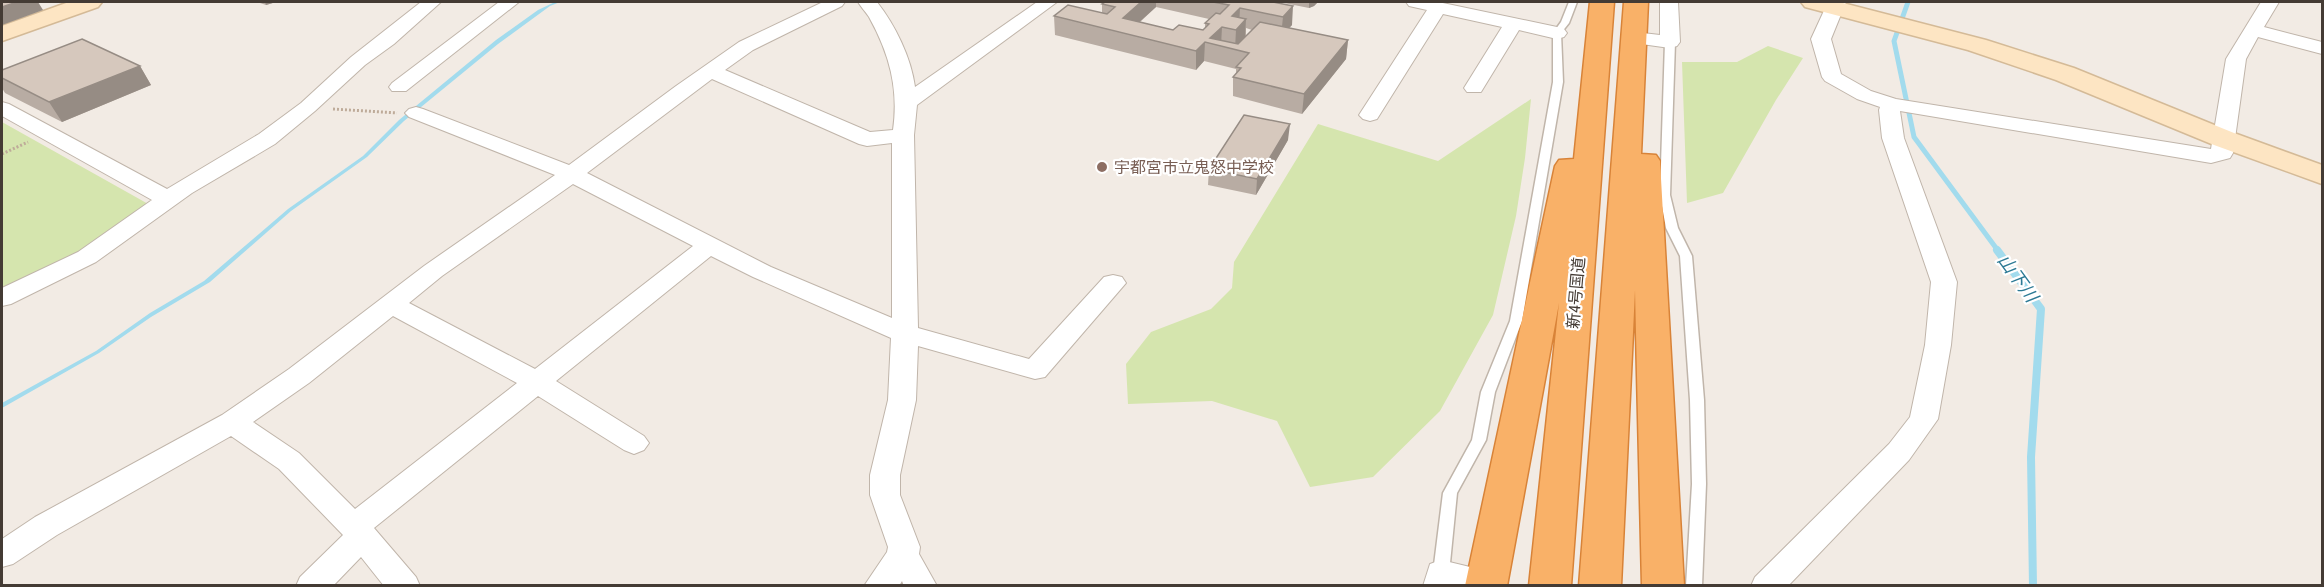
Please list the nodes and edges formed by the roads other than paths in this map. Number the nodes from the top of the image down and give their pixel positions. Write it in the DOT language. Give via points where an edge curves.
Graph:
graph roads {
  1 [pos="90,2"];
  2 [pos="432,2"];
  3 [pos="510,2"];
  4 [pos="836,2"];
  5 [pos="867,2"];
  6 [pos="1048,2"];
  7 [pos="1415,2"];
  8 [pos="1573,2"];
  9 [pos="1602,2"];
  10 [pos="1636,2"];
  11 [pos="1669,2"];
  12 [pos="2270,2"];
  13 [pos="1828,3"];
  14 [pos="1438,7"];
  15 [pos="1514,23"];
  16 [pos="2253,30"];
  17 [pos="1557,33"];
  18 [pos="2,34"];
  19 [pos="1634,38"];
  20 [pos="1670,42"];
  21 [pos="2322,48"];
  22 [pos="710,71"];
  23 [pos="1595,79"];
  24 [pos="399,87"];
  25 [pos="1474,88"];
  26 [pos="907,102"];
  27 [pos="1894,105"];
  28 [pos="2,108"];
  29 [pos="416,113"];
  30 [pos="1370,115"];
  31 [pos="903,135"];
  32 [pos="2224,139"];
  33 [pos="572,174"];
  34 [pos="2322,175"];
  35 [pos="168,199"];
  36 [pos="711,244"];
  37 [pos="1113,284"];
  38 [pos="2,298"];
  39 [pos="391,304"];
  40 [pos="904,333"];
  41 [pos="537,382"];
  42 [pos="232,422"];
  43 [pos="634,443"];
  44 [pos="358,532"];
  45 [pos="2,555"];
  46 [pos="903,555"];
  47 [pos="1456,580"];
  48 [pos="312,585"];
  49 [pos="404,585"];
  50 [pos="880,585"];
  51 [pos="921,585"];
  52 [pos="1550,585"];
  53 [pos="1600,585"];
  54 [pos="1663,585"];
  55 [pos="1694,585"];
  56 [pos="1767,585"];
  1 -- 18 [label="street"];
  2 -- 35 [label="street" via="267,139"];
  3 -- 24 [label="street"];
  4 -- 22 [label="street" via="777,28"];
  5 -- 26 [label="street" via="903,68"];
  6 -- 26 [label="street"];
  7 -- 14 [label="street"];
  8 -- 17 [label="lane"];
  9 -- 23 [label="highway, 新4号国道"];
  10 -- 19 [label="highway"];
  11 -- 20 [label="street"];
  12 -- 16 [label="street"];
  13 -- 27 [label="street" via="1821,39 1832,78"];
  13 -- 32 [label="street" via="2065,74"];
  14 -- 15 [label="street"];
  14 -- 30 [label="street"];
  15 -- 17 [label="street"];
  15 -- 25 [label="street"];
  16 -- 21 [label="street"];
  16 -- 32 [label="street" via="2236,59"];
  17 -- 47 [label="lane" via="1558,82 1516,321 1488,392 1479,440 1450,493"];
  19 -- 20 [label="street"];
  19 -- 53 [label="highway"];
  19 -- 54 [label="highway" via="1643,65"];
  20 -- 55 [label="lane" via="1665,195 1672,228 1686,256 1699,484"];
  22 -- 31 [label="street" via="867,138"];
  22 -- 33 [label="street"];
  23 -- 47 [label="highway" via="1577,124"];
  23 -- 52 [label="highway, 新4号国道"];
  26 -- 31 [label="street"];
  27 -- 32 [label="street" via="1969,114 2211,156 2222,153"];
  27 -- 56 [label="street" via="1889,110 1893,138 1944,282 1938,345 1924,419 1899,452"];
  28 -- 35 [label="street"];
  29 -- 33 [label="street"];
  31 -- 40 [label="street"];
  32 -- 34 [label="street"];
  33 -- 36 [label="street"];
  33 -- 39 [label="street"];
  35 -- 38 [label="street" via="87,256"];
  36 -- 40 [label="street" via="762,272"];
  36 -- 41 [label="street"];
  37 -- 40 [label="street" via="1035,370"];
  39 -- 41 [label="street"];
  39 -- 42 [label="street"];
  40 -- 46 [label="street" via="902,400 885,475 885,495 904,547"];
  41 -- 43 [label="street"];
  41 -- 44 [label="street"];
  42 -- 44 [label="street" via="289,461"];
  42 -- 45 [label="street" via="46,526"];
  44 -- 48 [label="street"];
  44 -- 49 [label="street"];
  46 -- 50 [label="street"];
  46 -- 51 [label="street"];
}
